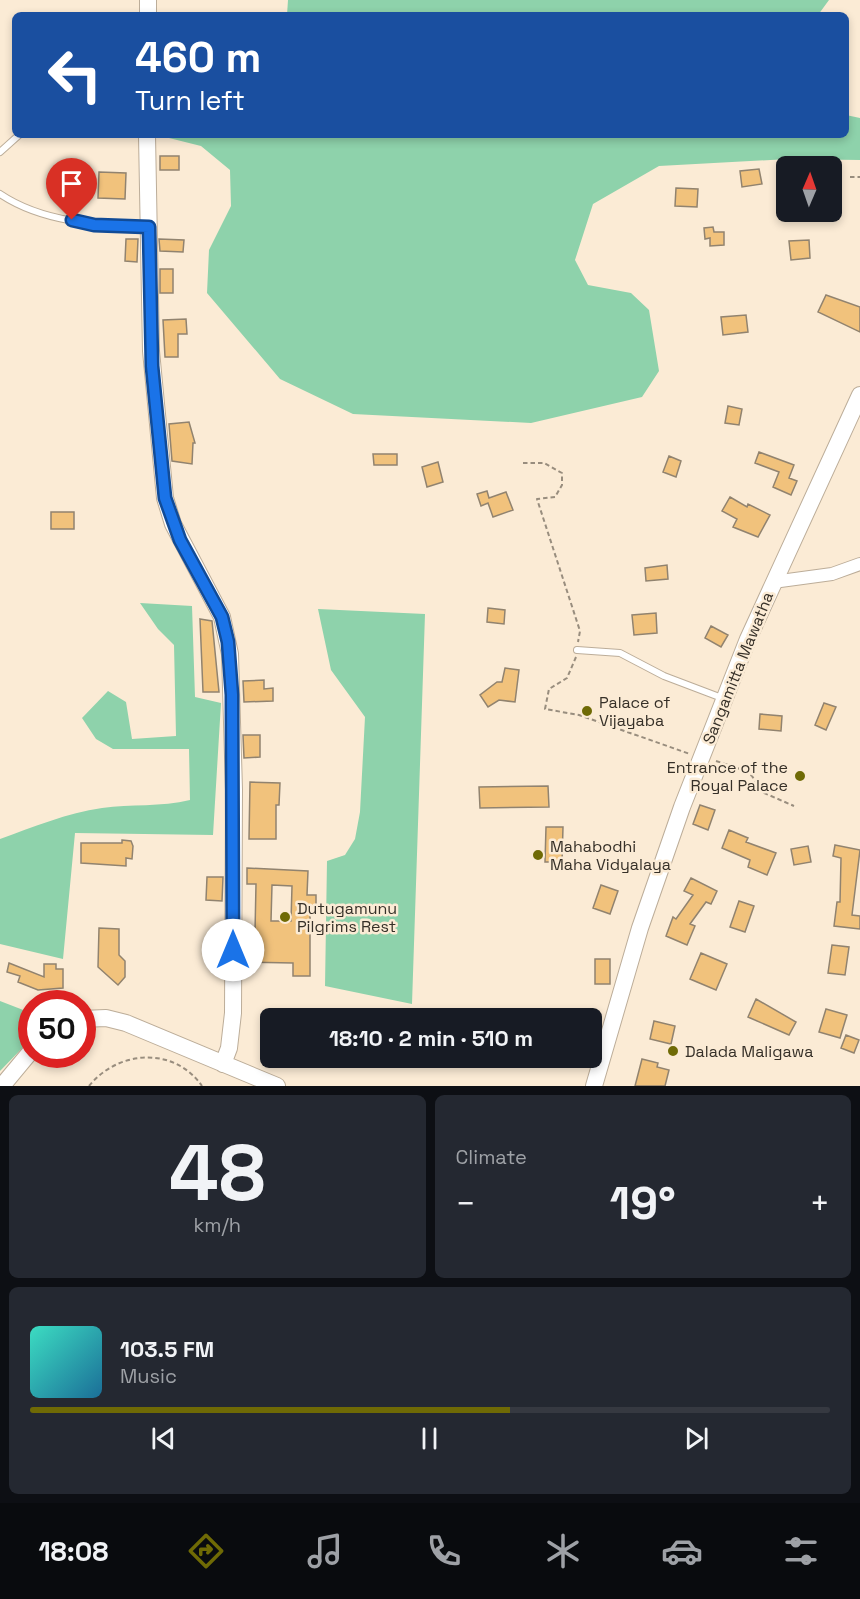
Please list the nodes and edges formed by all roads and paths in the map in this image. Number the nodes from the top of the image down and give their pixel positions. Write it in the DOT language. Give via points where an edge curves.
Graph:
graph roads {
  1 [pos="16,138"];
  2 [pos="147,138"];
  3 [pos="0,152"];
  4 [pos="850,177"];
  5 [pos="860,177"];
  6 [pos="0,194"];
  7 [pos="149,227"];
  8 [pos="860,395"];
  9 [pos="523,463"];
  10 [pos="860,564"];
  11 [pos="773,582"];
  12 [pos="577,650"];
  13 [pos="725,699"];
  14 [pos="701,758"];
  15 [pos="794,806"];
  16 [pos="96,1018"];
  17 [pos="223,1064"];
  18 [pos="18,1067"];
  19 [pos="2,1086"];
  20 [pos="89,1086"];
  21 [pos="202,1086"];
  22 [pos="277,1086"];
  23 [pos="594,1086"];
  1 -- 3 [label="lane"];
  2 -- 7 [label="main road"];
  4 -- 5 [label="path"];
  6 -- 7 [label="lane" via="18,206 94,225"];
  7 -- 17 [label="main road" via="152,366 165,498 177,532 222,617 230,654 233,1013"];
  8 -- 11 [label="main road, Sangamitta Mawatha"];
  9 -- 12 [label="path" via="544,463 562,473 562,485 555,497 537,499 580,631"];
  10 -- 11 [label="street" via="832,574"];
  11 -- 13 [label="main road, Sangamitta Mawatha"];
  12 -- 13 [label="lane" via="620,653 664,676"];
  12 -- 14 [label="path" via="573,670 559,685 549,689 545,709 579,715"];
  13 -- 14 [label="main road, Sangamitta Mawatha"];
  14 -- 15 [label="path" via="743,770 762,792"];
  14 -- 23 [label="main road, Sangamitta Mawatha" via="640,928"];
  16 -- 17 [label="main road" via="126,1023"];
  17 -- 22 [label="main road"];
  18 -- 19 [label="main road"];
  20 -- 21 [label="path" via="107,1068 144,1056 182,1066"];
}
